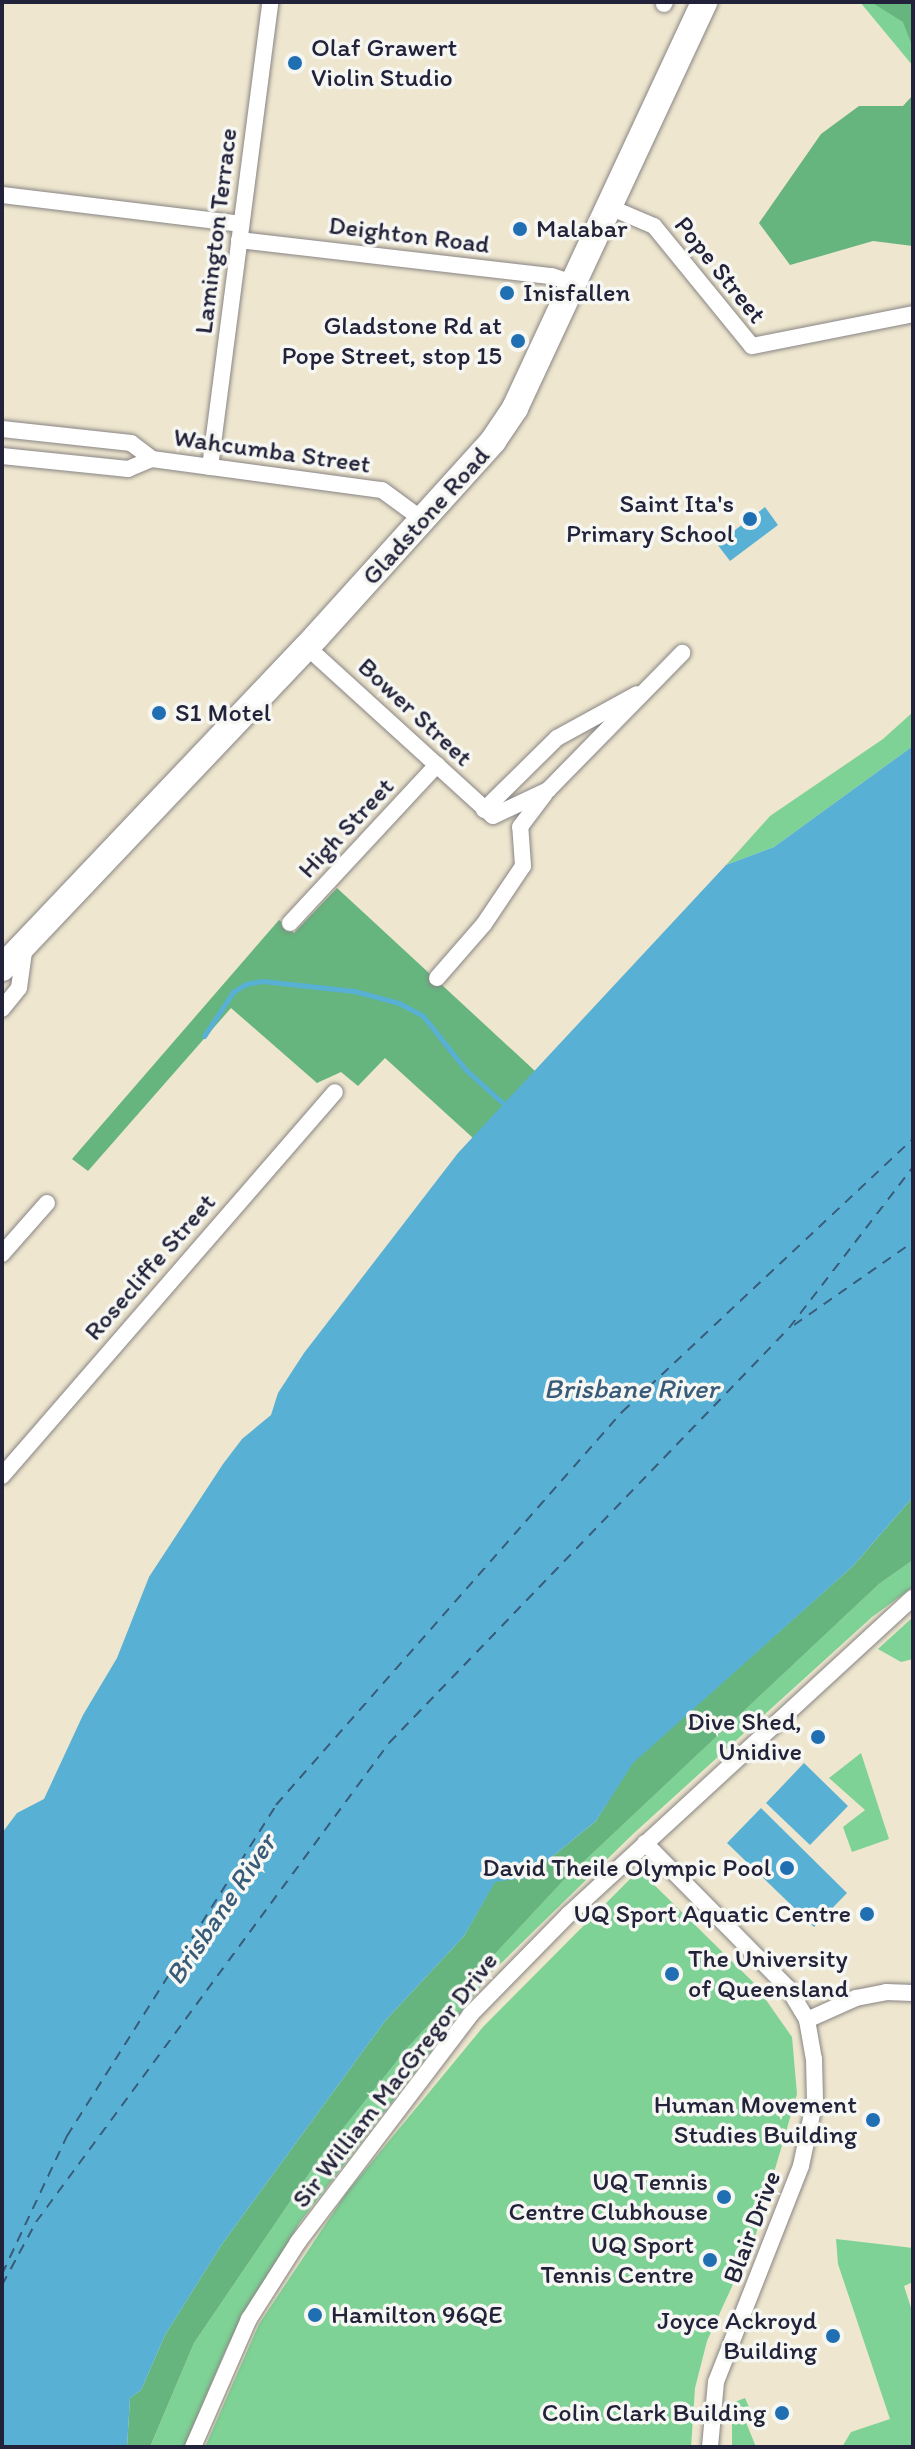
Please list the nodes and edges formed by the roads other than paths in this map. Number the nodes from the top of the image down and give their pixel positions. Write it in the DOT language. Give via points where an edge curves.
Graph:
graph roads {
  1 [pos="270,2"];
  2 [pos="704,2"];
  3 [pos="2,195"];
  4 [pos="607,206"];
  5 [pos="239,232"];
  6 [pos="572,283"];
  7 [pos="913,314"];
  8 [pos="2,429"];
  9 [pos="2,456"];
  10 [pos="152,459"];
  11 [pos="210,467"];
  12 [pos="423,520"];
  13 [pos="307,647"];
  14 [pos="682,653"];
  15 [pos="646,691"];
  16 [pos="437,765"];
  17 [pos="548,790"];
  18 [pos="486,812"];
  19 [pos="290,923"];
  20 [pos="25,945"];
  21 [pos="2,968"];
  22 [pos="437,978"];
  23 [pos="2,1009"];
  24 [pos="335,1092"];
  25 [pos="47,1203"];
  26 [pos="2,1254"];
  27 [pos="2,1476"];
  28 [pos="913,1598"];
  29 [pos="645,1843"];
  30 [pos="913,1993"];
  31 [pos="807,2020"];
  32 [pos="193,2447"];
  33 [pos="710,2447"];
  1 -- 5 [label="street, Lamington Terrace"];
  2 -- 4 [label="main road, Gladstone Road"];
  3 -- 5 [label="street, Deighton Road"];
  4 -- 6 [label="main road, Gladstone Road"];
  4 -- 7 [label="street, Pope Street" via="654,226 752,345"];
  5 -- 6 [label="street, Deighton Road"];
  5 -- 11 [label="street, Lamington Terrace"];
  6 -- 12 [label="main road, Gladstone Road" via="515,408 485,452"];
  8 -- 10 [label="street, Wahcumba Street" via="131,443"];
  9 -- 10 [label="street, Wahcumba Street" via="128,469"];
  10 -- 11 [label="street, Wahcumba Street"];
  11 -- 12 [label="street, Wahcumba Street" via="382,490"];
  12 -- 13 [label="main road, Gladstone Road"];
  13 -- 16 [label="street, Bower Street"];
  13 -- 20 [label="main road, Gladstone Road"];
  14 -- 15 [label="street"];
  15 -- 17 [label="street"];
  15 -- 18 [label="street" via="559,737"];
  16 -- 18 [label="street, Bower Street"];
  16 -- 19 [label="street, High Street"];
  17 -- 18 [label="street" via="497,816"];
  17 -- 22 [label="street" via="520,827 523,866 484,924"];
  20 -- 21 [label="main road, Gladstone Road"];
  20 -- 23 [label="street" via="19,988"];
  24 -- 27 [label="street, Rosecliffe Street"];
  25 -- 26 [label="street"];
  28 -- 29 [label="street, Sir William MacGregor Drive"];
  29 -- 31 [label="street, Blair Drive" via="788,1988"];
  29 -- 32 [label="street, Sir William MacGregor Drive" via="511,1970 338,2186 249,2319"];
  30 -- 31 [label="street" via="856,1998"];
  31 -- 33 [label="street, Blair Drive" via="815,2100 801,2166 716,2382"];
}
